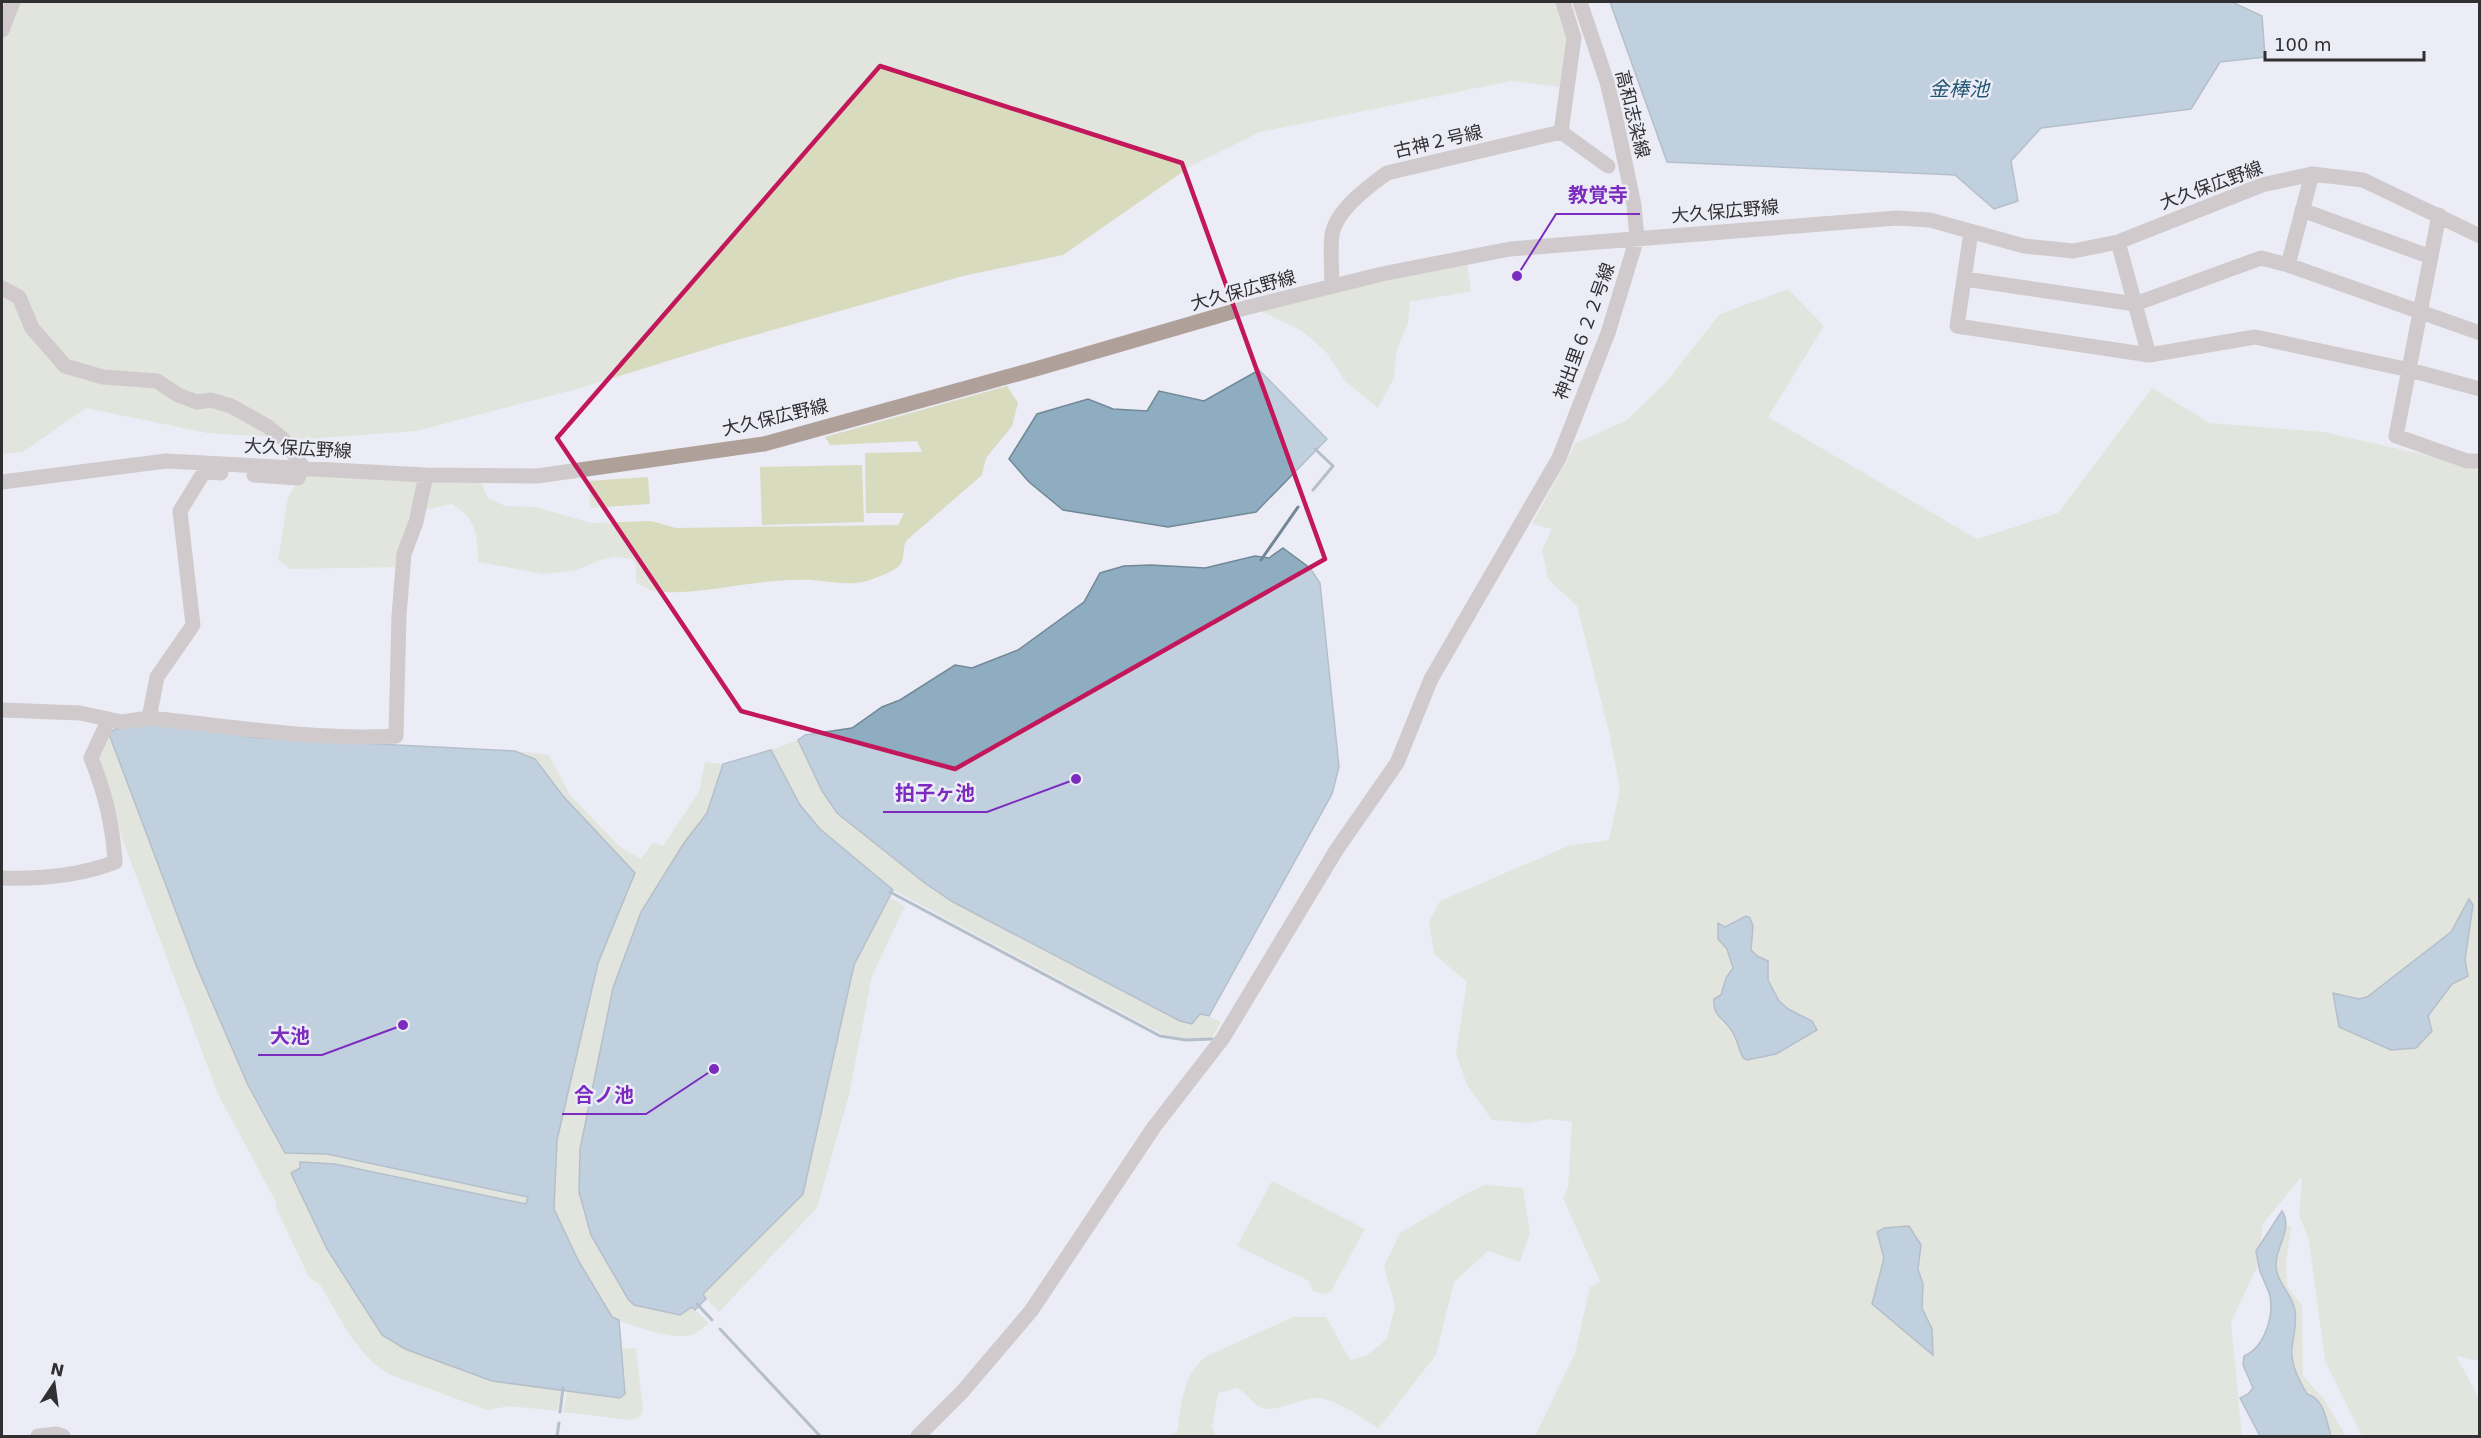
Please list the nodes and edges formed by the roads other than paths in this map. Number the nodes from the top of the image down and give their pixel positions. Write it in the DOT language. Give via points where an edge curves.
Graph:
graph roads {
  1 [pos="13,2"];
  2 [pos="1563,2"];
  3 [pos="1580,2"];
  4 [pos="2,30"];
  5 [pos="1561,132"];
  6 [pos="1608,166"];
  7 [pos="2312,174"];
  8 [pos="2302,210"];
  9 [pos="2439,215"];
  10 [pos="1971,232"];
  11 [pos="2480,236"];
  12 [pos="1637,238"];
  13 [pos="2118,242"];
  14 [pos="2431,257"];
  15 [pos="2288,265"];
  16 [pos="1965,279"];
  17 [pos="1332,286"];
  18 [pos="2,288"];
  19 [pos="2135,304"];
  20 [pos="2421,311"];
  21 [pos="2480,333"];
  22 [pos="2149,355"];
  23 [pos="2410,370"];
  24 [pos="2480,389"];
  25 [pos="2480,461"];
  26 [pos="303,467"];
  27 [pos="426,475"];
  28 [pos="2,482"];
  29 [pos="2,710"];
  30 [pos="149,718"];
  31 [pos="109,719"];
  32 [pos="2,878"];
  33 [pos="919,1436"];
  34 [pos="38,1437"];
  35 [pos="63,1437"];
  1 -- 4 [label="street"];
  2 -- 5 [label="street" via="1574,38"];
  3 -- 12 [label="street, 高和志染線" via="1607,82 1634,205"];
  5 -- 6 [label="street"];
  5 -- 17 [label="street, 古神２号線" via="1387,173 1342,214 1332,233"];
  7 -- 8 [label="street"];
  7 -- 9 [label="street, 大久保広野線" via="2363,180"];
  7 -- 13 [label="street, 大久保広野線" via="2262,185"];
  8 -- 14 [label="street"];
  8 -- 15 [label="street"];
  9 -- 11 [label="street, 大久保広野線"];
  9 -- 14 [label="street"];
  10 -- 12 [label="street, 大久保広野線" via="1930,220 1897,218"];
  10 -- 13 [label="street, 大久保広野線" via="2024,246 2073,251"];
  10 -- 16 [label="street"];
  12 -- 17 [label="street, 大久保広野線" via="1510,249"];
  12 -- 33 [label="street, 神出里６２２号線" via="1608,333 1559,458 1431,679 1397,763 1337,849 1222,1038 1148,1135 1031,1311"];
  13 -- 19 [label="street"];
  14 -- 20 [label="street"];
  15 -- 19 [label="street" via="2261,258"];
  15 -- 20 [label="street"];
  16 -- 19 [label="street"];
  16 -- 22 [label="street" via="1958,326"];
  17 -- 27 [label="street, 大久保広野線" via="764,444 537,476"];
  18 -- 26 [label="street" via="19,297 32,328 65,366 103,377 157,381 196,402 211,400 231,406 275,433"];
  19 -- 22 [label="street"];
  20 -- 21 [label="street"];
  20 -- 23 [label="street"];
  22 -- 23 [label="street" via="2255,337"];
  23 -- 24 [label="street"];
  23 -- 25 [label="street" via="2396,436 2467,461"];
  26 -- 27 [label="street, 大久保広野線"];
  26 -- 28 [label="street, 大久保広野線" via="166,461"];
  26 -- 30 [label="street" via="298,477 204,472 180,511 193,625 157,677"];
  27 -- 30 [label="street" via="404,554 396,736 332,736"];
  29 -- 31 [label="street" via="80,713"];
  30 -- 31 [label="street" via="122,722"];
  31 -- 32 [label="street" via="91,758 102,785 114,837 115,862 36,879"];
  34 -- 35 [label="street"];
}
